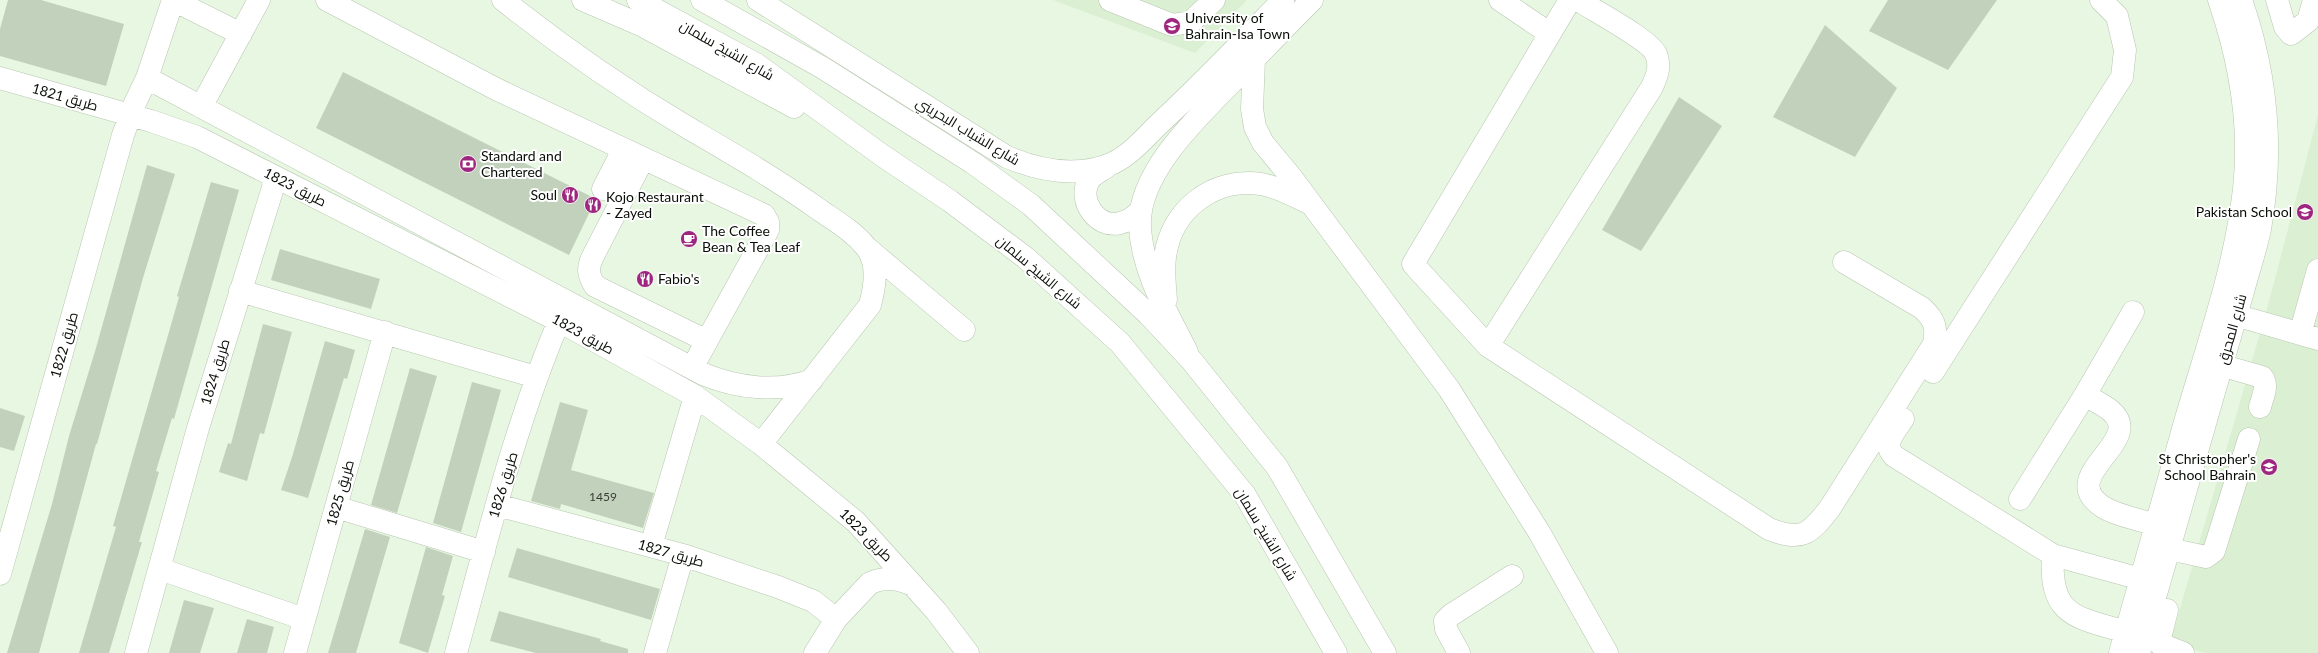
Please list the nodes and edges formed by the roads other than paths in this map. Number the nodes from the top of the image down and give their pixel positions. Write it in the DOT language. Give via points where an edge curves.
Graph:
graph roads {
  1 [pos="173,0"];
  2 [pos="259,0"];
  3 [pos="327,0"];
  4 [pos="503,0"];
  5 [pos="583,0"];
  6 [pos="638,0"];
  7 [pos="702,0"];
  8 [pos="733,0"];
  9 [pos="758,0"];
  10 [pos="1110,0"];
  11 [pos="1214,0"];
  12 [pos="1283,0"];
  13 [pos="1312,0"];
  14 [pos="1500,0"];
  15 [pos="1570,0"];
  16 [pos="1578,0"];
  17 [pos="2101,0"];
  18 [pos="2219,0"];
  19 [pos="2242,0"];
  20 [pos="2277,0"];
  21 [pos="2314,0"];
  22 [pos="205,7"];
  23 [pos="1550,33"];
  24 [pos="241,34"];
  25 [pos="1254,59"];
  26 [pos="823,68"];
  27 [pos="0,78"];
  28 [pos="147,78"];
  29 [pos="201,107"];
  30 [pos="129,115"];
  31 [pos="623,150"];
  32 [pos="883,156"];
  33 [pos="643,159"];
  34 [pos="1112,163"];
  35 [pos="276,178"];
  36 [pos="603,189"];
  37 [pos="2264,202"];
  38 [pos="1312,205"];
  39 [pos="1141,210"];
  40 [pos="867,248"];
  41 [pos="1844,262"];
  42 [pos="2318,270"];
  43 [pos="240,291"];
  44 [pos="2133,312"];
  45 [pos="1168,314"];
  46 [pos="2248,319"];
  47 [pos="559,321"];
  48 [pos="964,330"];
  49 [pos="385,332"];
  50 [pos="2309,336"];
  51 [pos="707,341"];
  52 [pos="1488,346"];
  53 [pos="1192,361"];
  54 [pos="692,368"];
  55 [pos="2234,368"];
  56 [pos="536,377"];
  57 [pos="812,380"];
  58 [pos="695,396"];
  59 [pos="2085,396"];
  60 [pos="2260,407"];
  61 [pos="2249,439"];
  62 [pos="762,444"];
  63 [pos="2020,499"];
  64 [pos="497,505"];
  65 [pos="336,507"];
  66 [pos="2155,525"];
  67 [pos="874,542"];
  68 [pos="651,546"];
  69 [pos="484,552"];
  70 [pos="2183,552"];
  71 [pos="683,555"];
  72 [pos="2053,555"];
  73 [pos="160,569"];
  74 [pos="0,574"];
  75 [pos="1512,576"];
  76 [pos="2141,579"];
  77 [pos="913,585"];
  78 [pos="863,589"];
  79 [pos="304,619"];
  80 [pos="836,619"];
  81 [pos="2126,632"];
  82 [pos="136,653"];
  83 [pos="295,653"];
  84 [pos="456,653"];
  85 [pos="655,653"];
  86 [pos="815,653"];
  87 [pos="968,653"];
  88 [pos="1336,653"];
  89 [pos="1385,653"];
  90 [pos="1459,653"];
  91 [pos="1607,653"];
  92 [pos="2120,653"];
  93 [pos="2139,653"];
  94 [pos="2183,653"];
  1 -- 22 [label="street"];
  1 -- 28 [label="street, طريق 1822"];
  2 -- 24 [label="street"];
  3 -- 31 [label="street" via="496,89"];
  4 -- 40 [label="street" via="604,76 788,187 849,230"];
  5 -- 32 [label="street" via="644,26"];
  6 -- 32 [label="street, شارع الشيخ سلمان" via="756,64"];
  7 -- 26 [label="street"];
  8 -- 26 [label="street"];
  9 -- 34 [label="street, شارع الشباب البحريني" via="1007,157 1030,167 1056,171 1084,170"];
  10 -- 11 [label="street" via="1172,25 1191,22"];
  12 -- 34 [label="street, شارع الشباب البحريني" via="1170,114 1128,154"];
  13 -- 25 [label="street"];
  14 -- 23 [label="street"];
  15 -- 23 [label="street"];
  16 -- 52 [label="street" via="1645,42 1656,53 1658,73 1652,87"];
  17 -- 72 [label="street" via="2117,16 2125,50 2122,77 1888,447 1894,456"];
  18 -- 66 [label="street, شارع المحرق" via="2235,54 2242,92 2245,124 2244,188 2240,220 2225,285"];
  19 -- 37 [label="street, شارع المحرق" via="2256,46 2265,102 2267,166"];
  20 -- 21 [label="street" via="2285,27 2291,34 2308,21"];
  22 -- 24 [label="street"];
  23 -- 52 [label="street" via="1413,264"];
  24 -- 29 [label="street"];
  25 -- 38 [label="street" via="1252,109 1255,127 1263,143"];
  25 -- 39 [label="street" via="1164,158"];
  26 -- 53 [label="street" via="966,158 1031,205 1148,314"];
  27 -- 30 [label="street, طريق 1821"];
  28 -- 29 [label="street"];
  28 -- 30 [label="street, طريق 1822"];
  29 -- 54 [label="street" via="420,221"];
  30 -- 35 [label="street, طريق 1823" via="196,137"];
  30 -- 74 [label="street, طريق 1822"];
  31 -- 33 [label="street"];
  31 -- 36 [label="street"];
  32 -- 88 [label="street, شارع الشيخ سلمان" via="950,201 1026,258 1120,343 1245,495"];
  33 -- 51 [label="street" via="588,266 589,277 595,286"];
  33 -- 51 [label="street" via="757,211 764,215 768,222 768,230"];
  34 -- 39 [label="street" via="1090,179 1085,190 1086,203 1093,215 1105,222 1118,224 1131,220"];
  35 -- 43 [label="street, طريق 1824"];
  35 -- 47 [label="street, طريق 1823"];
  37 -- 46 [label="street" via="2271,203 2276,215"];
  37 -- 93 [label="street, شارع المحرق" via="2260,231"];
  38 -- 45 [label="street" via="1281,189 1260,184 1236,185 1214,190 1193,202 1182,213 1171,235 1165,257"];
  38 -- 91 [label="street" via="1449,389 1540,532"];
  39 -- 45 [label="street" via="1143,255"];
  40 -- 48 [label="street"];
  40 -- 57 [label="street" via="875,274 870,305"];
  41 -- 52 [label="street" via="1922,308 1932,318 1937,329 1934,344 1830,508 1818,523 1804,534 1787,536 1769,529"];
  42 -- 50 [label="street"];
  43 -- 49 [label="street"];
  43 -- 73 [label="street, طريق 1824" via="198,428"];
  44 -- 59 [label="street"];
  45 -- 53 [label="street"];
  46 -- 50 [label="street"];
  46 -- 55 [label="street"];
  47 -- 56 [label="street, طريق 1826"];
  47 -- 58 [label="street, طريق 1823"];
  49 -- 56 [label="street"];
  49 -- 65 [label="street, طريق 1825"];
  51 -- 54 [label="street"];
  53 -- 89 [label="street" via="1277,467"];
  54 -- 57 [label="street" via="715,379 745,386 779,388 796,386"];
  55 -- 60 [label="street" via="2262,377 2264,380 2266,384"];
  55 -- 70 [label="street"];
  56 -- 64 [label="street, طريق 1826"];
  57 -- 62 [label="street"];
  58 -- 62 [label="street, طريق 1823"];
  58 -- 68 [label="street"];
  59 -- 63 [label="street"];
  59 -- 66 [label="street" via="2112,412 2119,422 2119,435 2090,475 2088,487 2091,498 2104,508"];
  61 -- 70 [label="street" via="2214,551 2206,557"];
  62 -- 67 [label="street, طريق 1823" via="856,522"];
  64 -- 68 [label="street, طريق 1827"];
  64 -- 69 [label="street, طريق 1826"];
  65 -- 69 [label="street"];
  65 -- 79 [label="street, طريق 1825"];
  66 -- 76 [label="street, شارع المحرق"];
  67 -- 77 [label="street, طريق 1823"];
  67 -- 78 [label="street" via="872,567"];
  68 -- 71 [label="street, طريق 1827"];
  69 -- 84 [label="street, طريق 1826"];
  70 -- 94 [label="street" via="2159,642 2162,647"];
  71 -- 80 [label="street, طريق 1827" via="813,601"];
  71 -- 85 [label="street"];
  72 -- 76 [label="street"];
  72 -- 81 [label="street" via="2051,576 2054,590 2062,604 2075,616"];
  73 -- 79 [label="street"];
  73 -- 82 [label="street, طريق 1824"];
  75 -- 90 [label="street" via="1445,621 1446,629"];
  76 -- 81 [label="street, شارع المحرق"];
  77 -- 78 [label="street" via="885,578 870,583"];
  77 -- 87 [label="street, طريق 1823"];
  78 -- 80 [label="street"];
  79 -- 83 [label="street, طريق 1825"];
  80 -- 86 [label="street"];
  81 -- 92 [label="street, شارع المحرق"];
}
